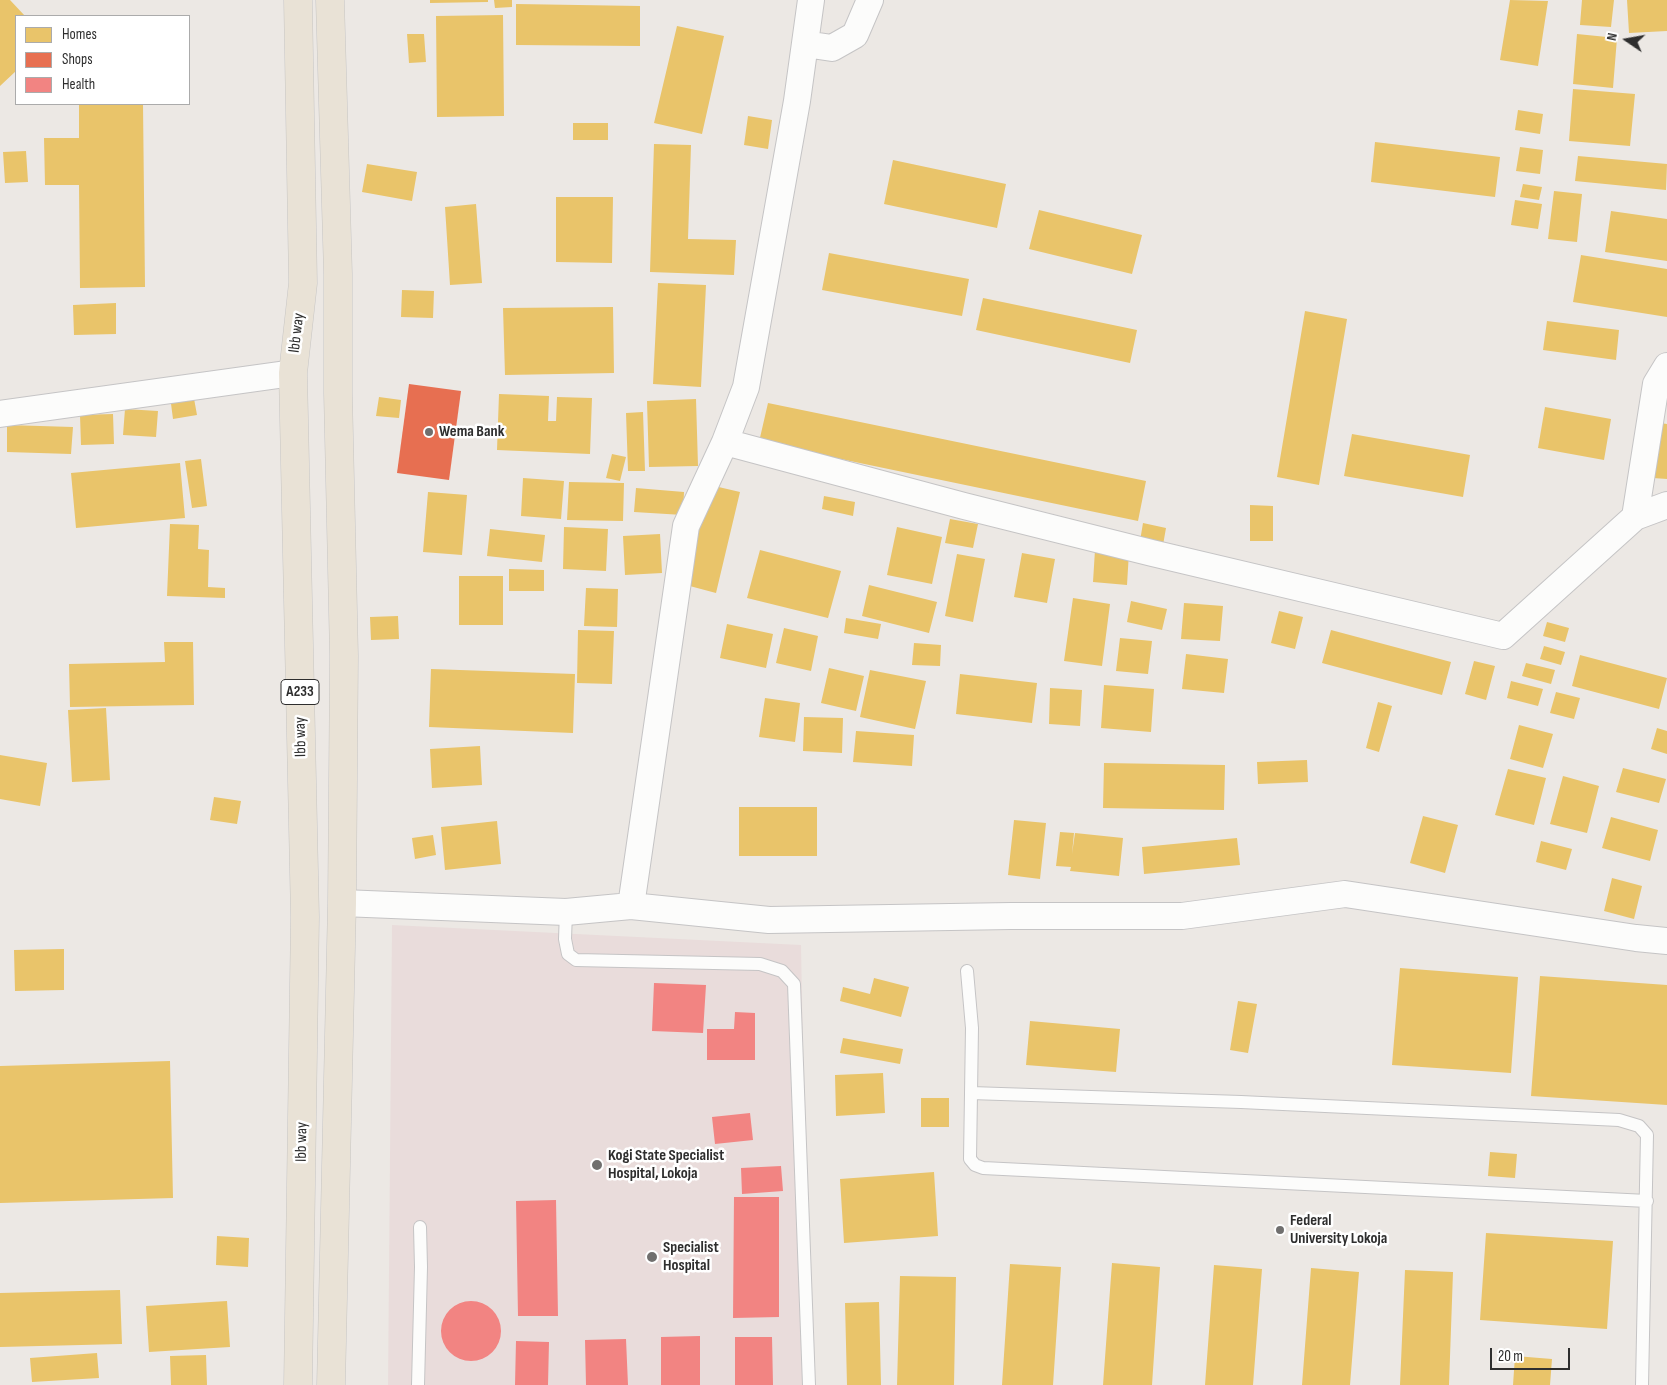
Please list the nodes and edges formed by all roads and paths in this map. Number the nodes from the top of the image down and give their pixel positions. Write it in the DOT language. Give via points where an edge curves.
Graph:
graph roads {
  1 [pos="298,0"];
  2 [pos="330,0"];
  3 [pos="811,0"];
  4 [pos="870,0"];
  5 [pos="805,44"];
  6 [pos="1667,366"];
  7 [pos="293,373"];
  8 [pos="0,414"];
  9 [pos="725,442"];
  10 [pos="1667,506"];
  11 [pos="1635,517"];
  12 [pos="342,902"];
  13 [pos="631,906"];
  14 [pos="566,912"];
  15 [pos="1667,940"];
  16 [pos="967,971"];
  17 [pos="971,1093"];
  18 [pos="1646,1201"];
  19 [pos="420,1227"];
  20 [pos="298,1385"];
  21 [pos="331,1385"];
  22 [pos="418,1385"];
  23 [pos="809,1385"];
  24 [pos="1642,1385"];
  1 -- 7 [label="highway, Ibb way / A233" via="303,283"];
  2 -- 12 [label="highway" via="344,656"];
  3 -- 5 [label="street"];
  4 -- 5 [label="street" via="855,35 832,48"];
  5 -- 9 [label="street" via="746,387"];
  6 -- 11 [label="street" via="1656,384"];
  7 -- 8 [label="street"];
  7 -- 20 [label="highway, Ibb way / A233" via="305,917"];
  9 -- 11 [label="street" via="1152,553 1503,636"];
  9 -- 13 [label="street" via="686,526"];
  10 -- 11 [label="street"];
  12 -- 14 [label="street"];
  12 -- 21 [label="highway"];
  13 -- 14 [label="street"];
  13 -- 15 [label="street" via="769,920 1182,916 1345,894"];
  14 -- 23 [label="lane" via="568,954 576,960 760,964 782,971 794,984"];
  16 -- 17 [label="lane" via="972,1028"];
  17 -- 18 [label="lane" via="970,1159 983,1168"];
  17 -- 18 [label="lane" via="1619,1120 1639,1126 1646,1135"];
  18 -- 24 [label="lane"];
  19 -- 22 [label="lane"];
}
